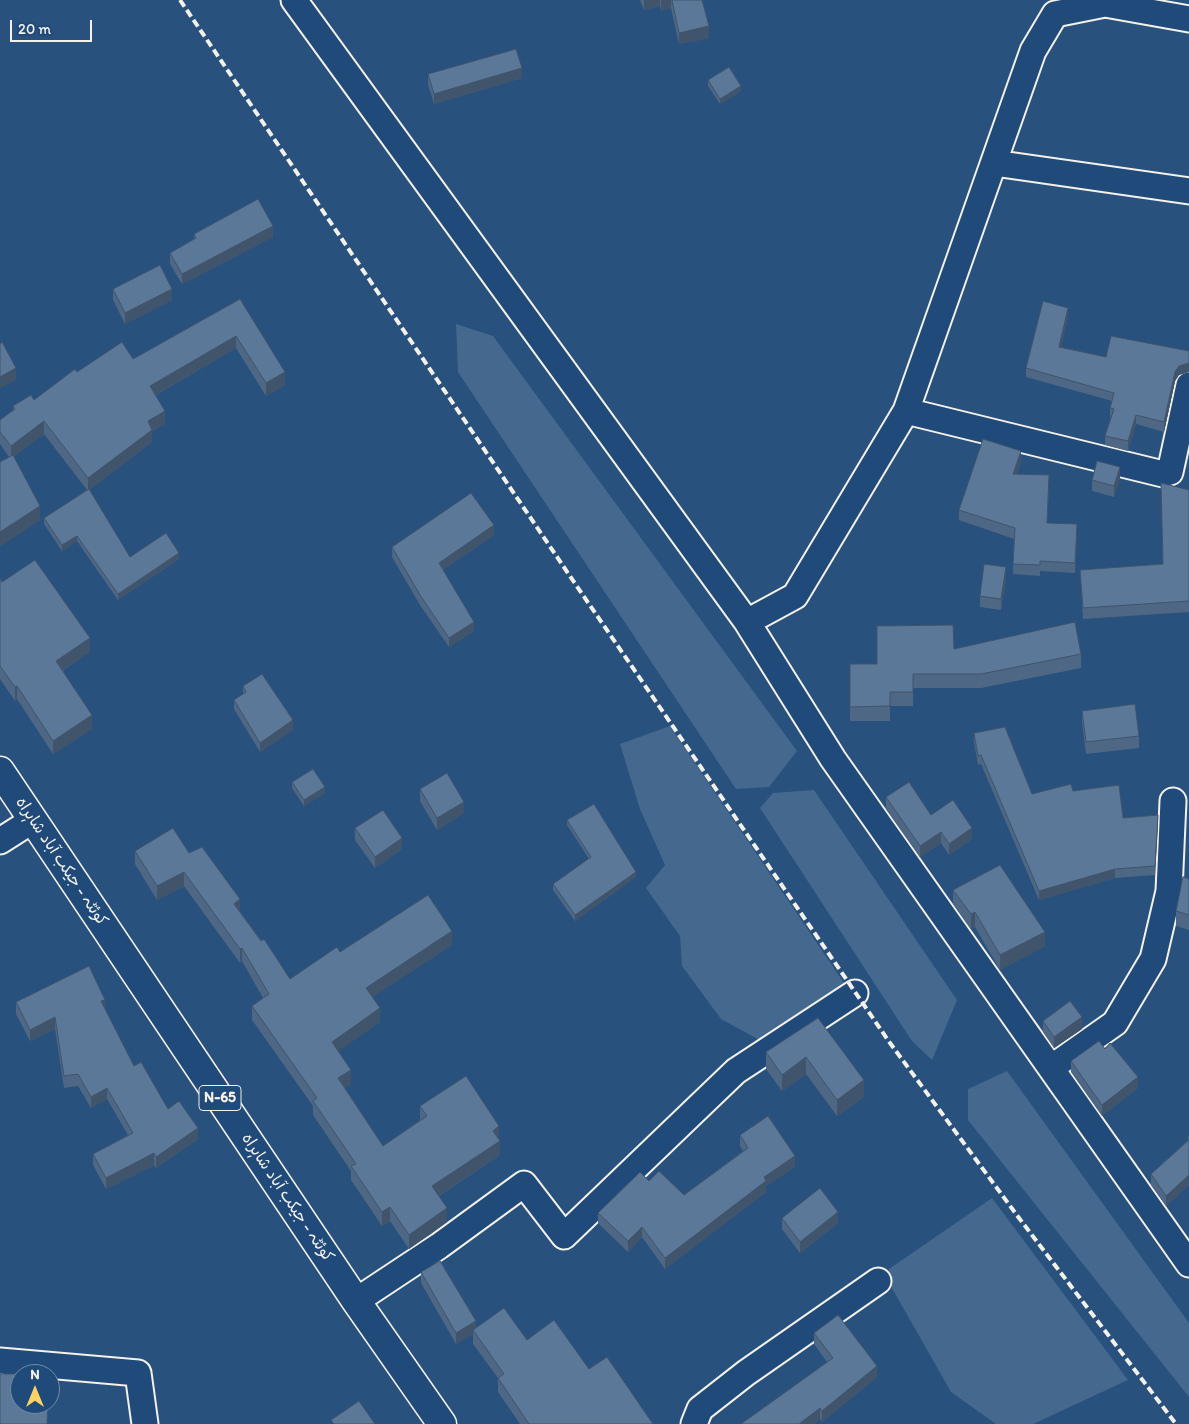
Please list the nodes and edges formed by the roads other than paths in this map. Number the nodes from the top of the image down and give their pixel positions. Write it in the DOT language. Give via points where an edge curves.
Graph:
graph roads {
  1 [pos="294,0"];
  2 [pos="1116,3"];
  3 [pos="1189,19"];
  4 [pos="994,163"];
  5 [pos="1189,191"];
  6 [pos="1189,385"];
  7 [pos="906,411"];
  8 [pos="747,622"];
  9 [pos="0,771"];
  10 [pos="1173,802"];
  11 [pos="33,820"];
  12 [pos="0,841"];
  13 [pos="856,993"];
  14 [pos="1051,1068"];
  15 [pos="1189,1264"];
  16 [pos="878,1280"];
  17 [pos="356,1301"];
  18 [pos="0,1361"];
  19 [pos="145,1424"];
  20 [pos="442,1424"];
  21 [pos="694,1424"];
  1 -- 8 [label="street"];
  2 -- 3 [label="street"];
  2 -- 4 [label="street" via="1055,14 1033,51"];
  4 -- 5 [label="street"];
  4 -- 7 [label="street"];
  6 -- 7 [label="street" via="1170,472 1163,474"];
  7 -- 8 [label="street" via="795,596"];
  8 -- 14 [label="street" via="833,759"];
  9 -- 11 [label="highway, کوئٹہ - جیکب آباد شاہراہ / N-65"];
  10 -- 14 [label="street" via="1169,891 1153,959 1115,1023"];
  11 -- 12 [label="street"];
  11 -- 17 [label="highway, کوئٹہ - جیکب آباد شاہراہ / N-65"];
  13 -- 17 [label="street" via="736,1071 564,1236 524,1184"];
  14 -- 15 [label="street"];
  16 -- 21 [label="street" via="700,1409"];
  17 -- 20 [label="highway, کوئٹہ - جیکب آباد شاہراہ / N-65"];
  18 -- 19 [label="street" via="138,1372"];
}
